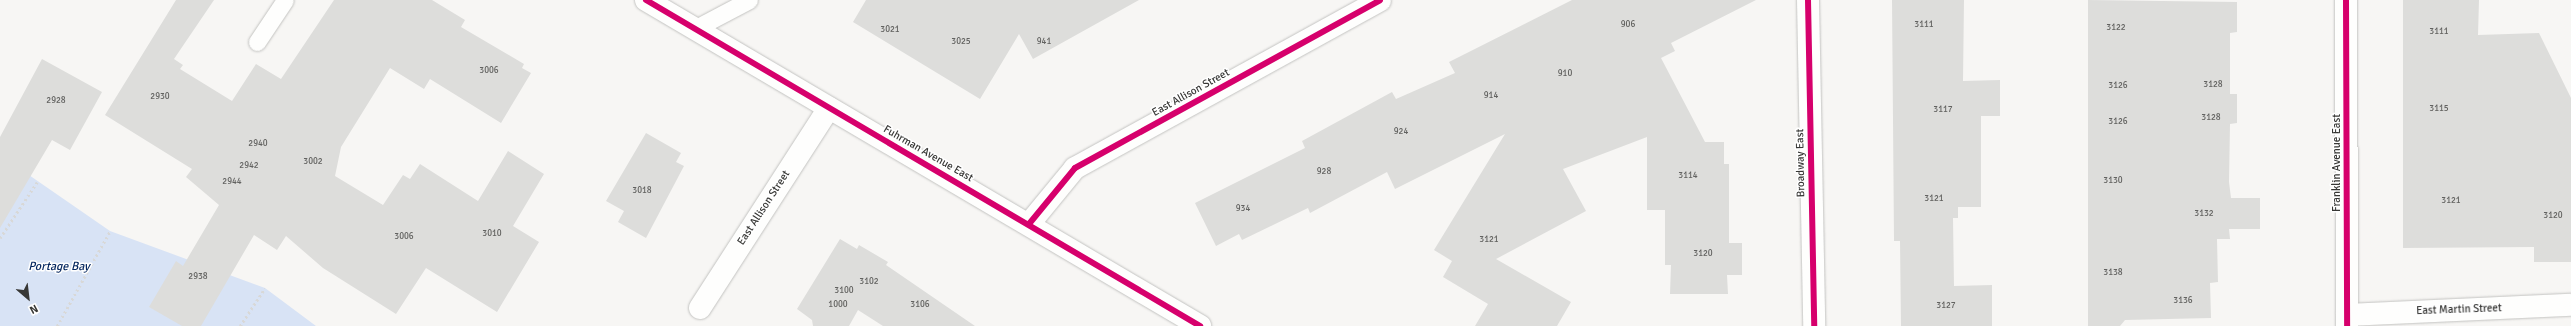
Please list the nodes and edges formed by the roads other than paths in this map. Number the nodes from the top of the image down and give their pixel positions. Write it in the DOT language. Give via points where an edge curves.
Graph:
graph roads {
  1 [pos="285,0"];
  2 [pos="646,0"];
  3 [pos="749,0"];
  4 [pos="1380,0"];
  5 [pos="1808,0"];
  6 [pos="2346,0"];
  7 [pos="694,29"];
  8 [pos="258,42"];
  9 [pos="829,108"];
  10 [pos="1029,224"];
  11 [pos="2571,306"];
  12 [pos="700,308"];
  13 [pos="2347,320"];
  14 [pos="1200,326"];
  15 [pos="1814,326"];
  1 -- 8 [label="lane"];
  2 -- 7 [label="street, Fuhrman Avenue East"];
  3 -- 7 [label="lane"];
  4 -- 10 [label="street, East Allison Street" via="1075,168"];
  5 -- 15 [label="street, Broadway East"];
  6 -- 13 [label="street, Franklin Avenue East"];
  7 -- 9 [label="street, Fuhrman Avenue East"];
  9 -- 10 [label="street, Fuhrman Avenue East"];
  9 -- 12 [label="street, East Allison Street"];
  10 -- 14 [label="street, Fuhrman Avenue East"];
  11 -- 13 [label="street, East Martin Street"];
}
